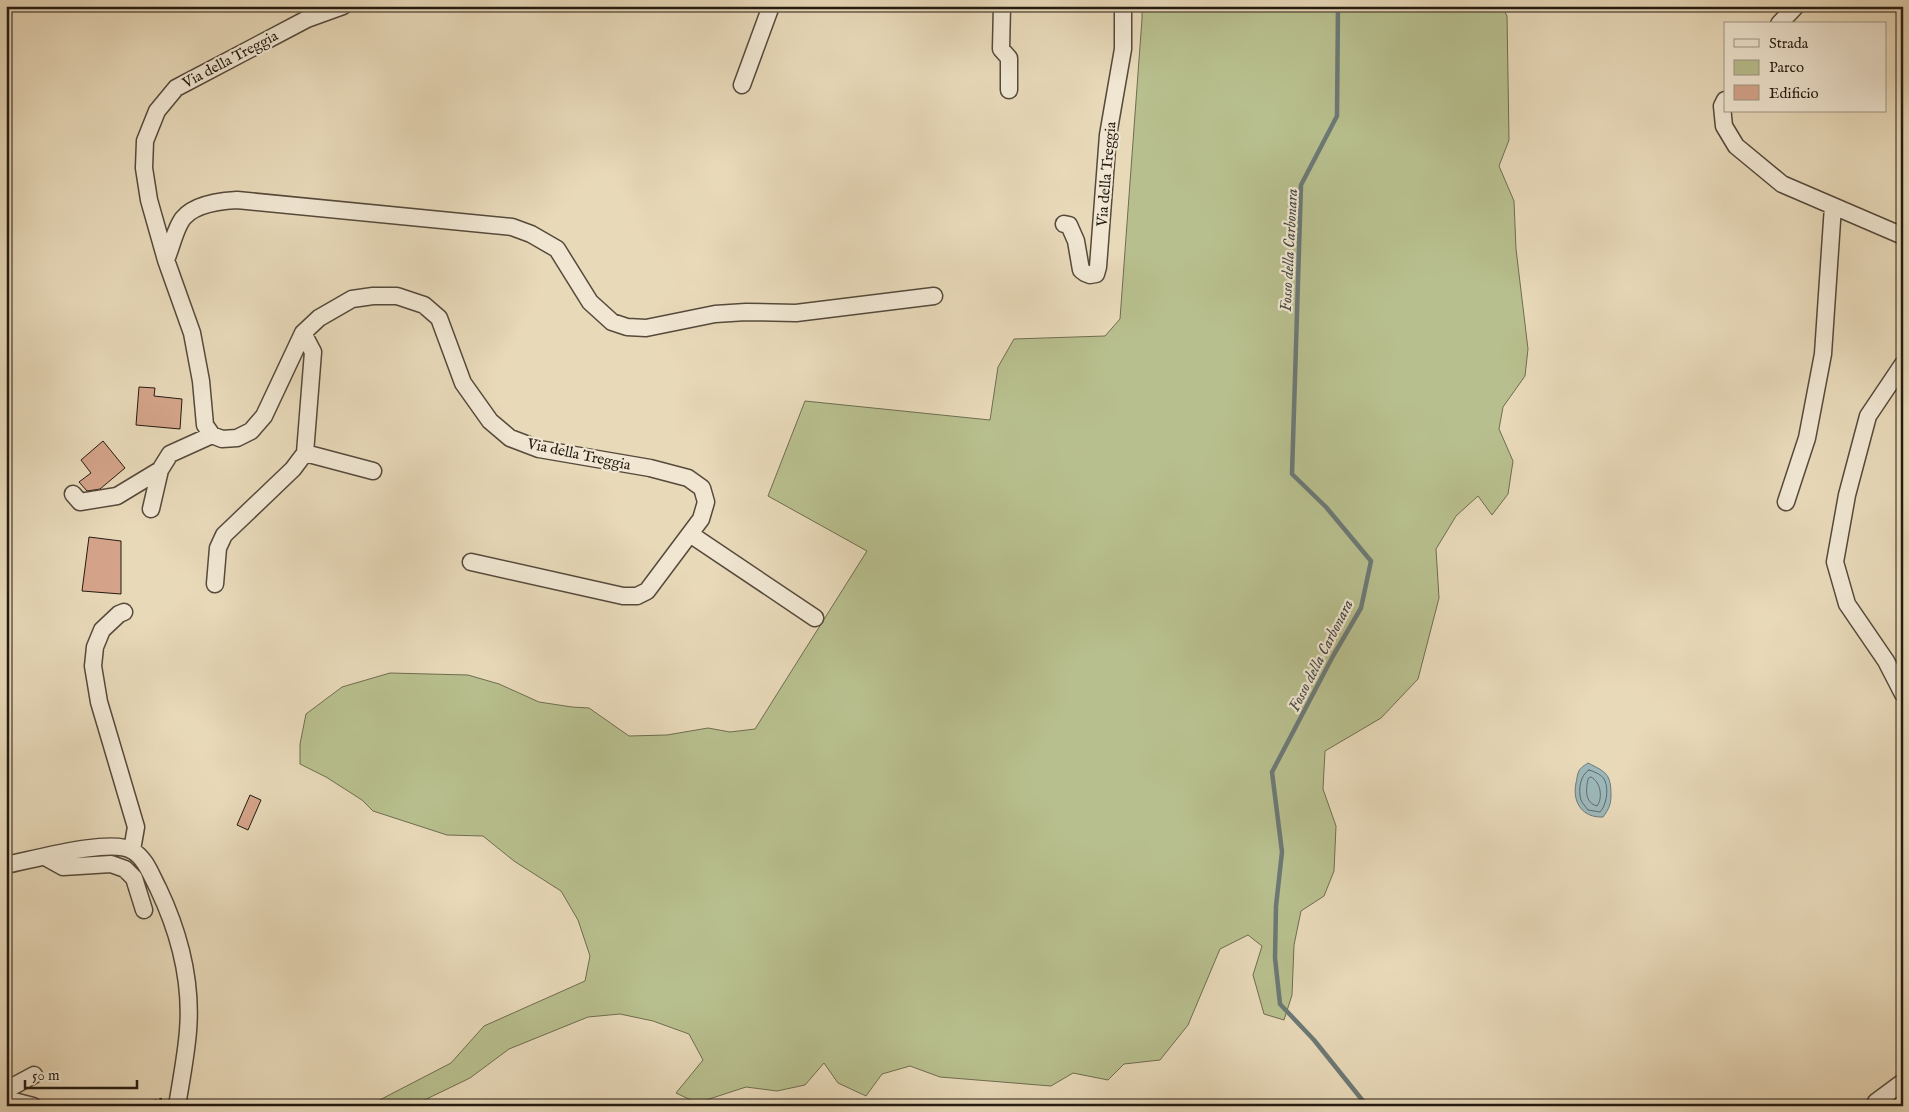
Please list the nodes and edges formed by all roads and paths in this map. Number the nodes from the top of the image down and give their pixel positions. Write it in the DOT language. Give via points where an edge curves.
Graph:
graph roads {
  1 [pos="343,6"];
  2 [pos="771,6"];
  3 [pos="1002,6"];
  4 [pos="1123,6"];
  5 [pos="1796,6"];
  6 [pos="1781,22"];
  7 [pos="742,85"];
  8 [pos="1008,90"];
  9 [pos="1724,102"];
  10 [pos="1833,206"];
  11 [pos="1064,224"];
  12 [pos="1903,236"];
  13 [pos="166,260"];
  14 [pos="934,296"];
  15 [pos="303,333"];
  16 [pos="1903,364"];
  17 [pos="212,436"];
  18 [pos="305,453"];
  19 [pos="160,470"];
  20 [pos="373,471"];
  21 [pos="73,494"];
  22 [pos="1786,502"];
  23 [pos="151,509"];
  24 [pos="690,534"];
  25 [pos="471,562"];
  26 [pos="215,584"];
  27 [pos="124,612"];
  28 [pos="815,618"];
  29 [pos="1903,694"];
  30 [pos="132,850"];
  31 [pos="45,857"];
  32 [pos="6,865"];
  33 [pos="144,910"];
  34 [pos="34,1075"];
  35 [pos="1903,1082"];
  36 [pos="6,1090"];
  37 [pos="6,1099"];
  38 [pos="172,1102"];
  39 [pos="33,1106"];
  40 [pos="134,1106"];
  41 [pos="1875,1106"];
  1 -- 13 [label="street, Via della Treggia" via="307,19 176,88 157,111 146,141 144,168 149,200"];
  2 -- 7 [label="street"];
  3 -- 8 [label="street" via="1001,49 1009,58"];
  4 -- 11 [label="street, Via della Treggia" via="1123,49 1108,135 1096,274 1085,274 1081,270 1076,241 1069,225"];
  5 -- 6 [label="street"];
  9 -- 10 [label="street" via="1724,126 1736,146 1782,184"];
  10 -- 12 [label="street"];
  10 -- 22 [label="street" via="1823,354 1807,438"];
  13 -- 14 [label="street" via="181,221 196,209 237,200 512,227 557,249 590,302 612,322 626,327 646,328 715,314 796,313"];
  13 -- 17 [label="street, Via della Treggia" via="192,333 202,381 205,425"];
  15 -- 17 [label="street, Via della Treggia" via="258,423 237,438"];
  15 -- 18 [label="street" via="313,352"];
  15 -- 24 [label="street, Via della Treggia" via="319,318 352,299 397,296 424,305 439,318 463,383 490,421 510,438 539,449 650,468 688,478 702,488 706,502 701,518"];
  16 -- 29 [label="street" via="1868,416 1846,495 1835,562 1847,604 1886,661"];
  17 -- 19 [label="street" via="170,454"];
  18 -- 20 [label="street"];
  18 -- 26 [label="street" via="293,469 224,535 218,548"];
  19 -- 21 [label="street" via="117,496 80,502"];
  19 -- 23 [label="street"];
  24 -- 25 [label="street, Via della Treggia" via="647,591 637,596 623,596"];
  24 -- 28 [label="street"];
  27 -- 30 [label="street" via="102,630 95,647 93,666 99,702 136,827"];
  30 -- 31 [label="street" via="94,847"];
  30 -- 38 [label="street" via="146,864 167,906 186,970 188,1031"];
  31 -- 32 [label="street"];
  31 -- 33 [label="street" via="63,867 111,864 125,869 134,878"];
  34 -- 36 [label="street"];
  35 -- 41 [label="street"];
  37 -- 39 [label="street"];
  38 -- 40 [label="path"];
}
